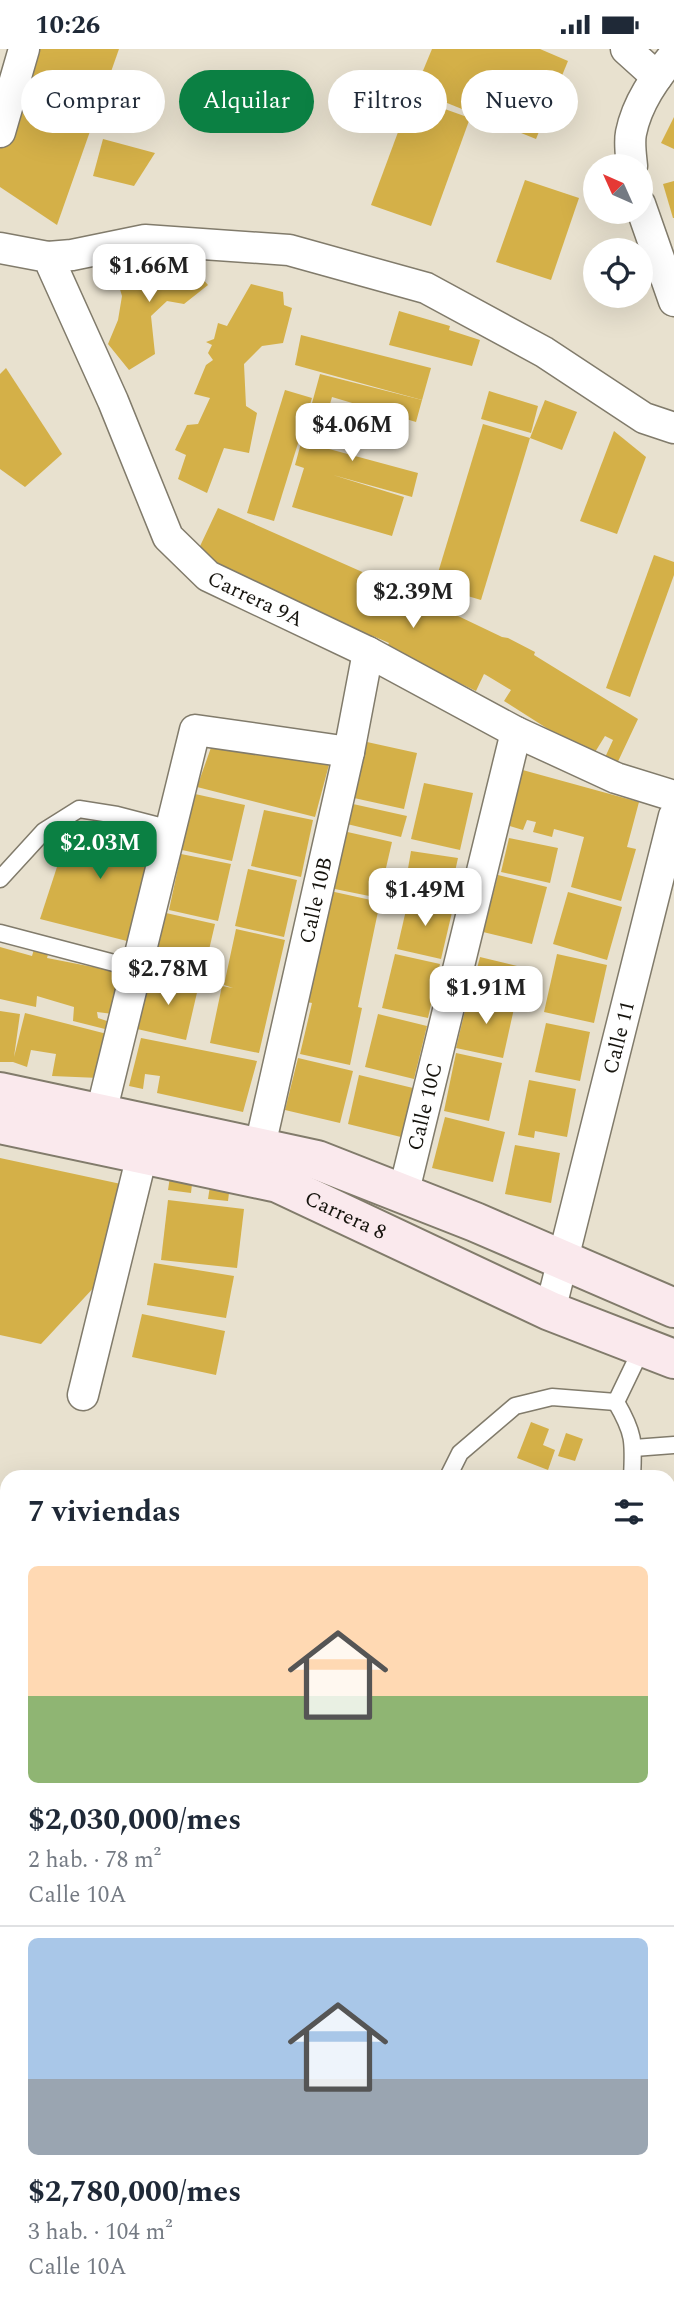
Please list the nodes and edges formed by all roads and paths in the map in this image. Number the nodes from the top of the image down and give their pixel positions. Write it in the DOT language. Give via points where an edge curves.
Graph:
graph roads {
  1 [pos="24,49"];
  2 [pos="626,49"];
  3 [pos="665,66"];
  4 [pos="0,132"];
  5 [pos="631,154"];
  6 [pos="647,224"];
  7 [pos="0,248"];
  8 [pos="48,257"];
  9 [pos="674,301"];
  10 [pos="674,428"];
  11 [pos="368,652"];
  12 [pos="516,732"];
  13 [pos="349,752"];
  14 [pos="674,796"];
  15 [pos="674,816"];
  16 [pos="171,829"];
  17 [pos="0,879"];
  18 [pos="0,933"];
  19 [pos="137,969"];
  20 [pos="0,1092"];
  21 [pos="101,1113"];
  22 [pos="0,1124"];
  23 [pos="260,1146"];
  24 [pos="142,1155"];
  25 [pos="403,1195"];
  26 [pos="563,1259"];
  27 [pos="674,1308"];
  28 [pos="550,1311"];
  29 [pos="658,1353"];
  30 [pos="83,1395"];
  31 [pos="616,1402"];
  32 [pos="674,1445"];
  33 [pos="634,1448"];
  34 [pos="452,1470"];
  35 [pos="632,1470"];
  1 -- 4 [label="street"];
  2 -- 3 [label="street"];
  3 -- 5 [label="street" via="641,102 630,135"];
  6 -- 9 [label="street"];
  7 -- 8 [label="street"];
  8 -- 10 [label="street" via="145,240 289,250 426,288 544,352 644,418"];
  8 -- 11 [label="street, Carrera 9A" via="168,537 208,576"];
  11 -- 12 [label="street, Carrera 9A"];
  11 -- 13 [label="street, Calle 10B"];
  12 -- 14 [label="street, Carrera 9A" via="616,778"];
  12 -- 25 [label="street, Calle 10C"];
  13 -- 16 [label="street" via="195,730"];
  13 -- 23 [label="street, Calle 10B"];
  15 -- 26 [label="street, Calle 11"];
  16 -- 17 [label="lane" via="79,809 44,831"];
  16 -- 19 [label="street"];
  18 -- 19 [label="lane"];
  19 -- 21 [label="street"];
  20 -- 21 [label="main road, Carrera 8"];
  21 -- 23 [label="main road, Carrera 8"];
  22 -- 24 [label="main road, Carrera 8"];
  23 -- 25 [label="main road, Carrera 8" via="317,1160"];
  24 -- 28 [label="main road, Carrera 8" via="278,1183"];
  24 -- 30 [label="street"];
  25 -- 26 [label="main road, Carrera 8"];
  26 -- 27 [label="main road, Carrera 8"];
  26 -- 28 [label="street, Calle 11"];
  28 -- 29 [label="main road, Carrera 8"];
  29 -- 31 [label="lane"];
  31 -- 33 [label="lane" via="630,1426"];
  31 -- 34 [label="lane" via="552,1397 515,1405 460,1453"];
  32 -- 33 [label="lane"];
  33 -- 35 [label="lane"];
}
